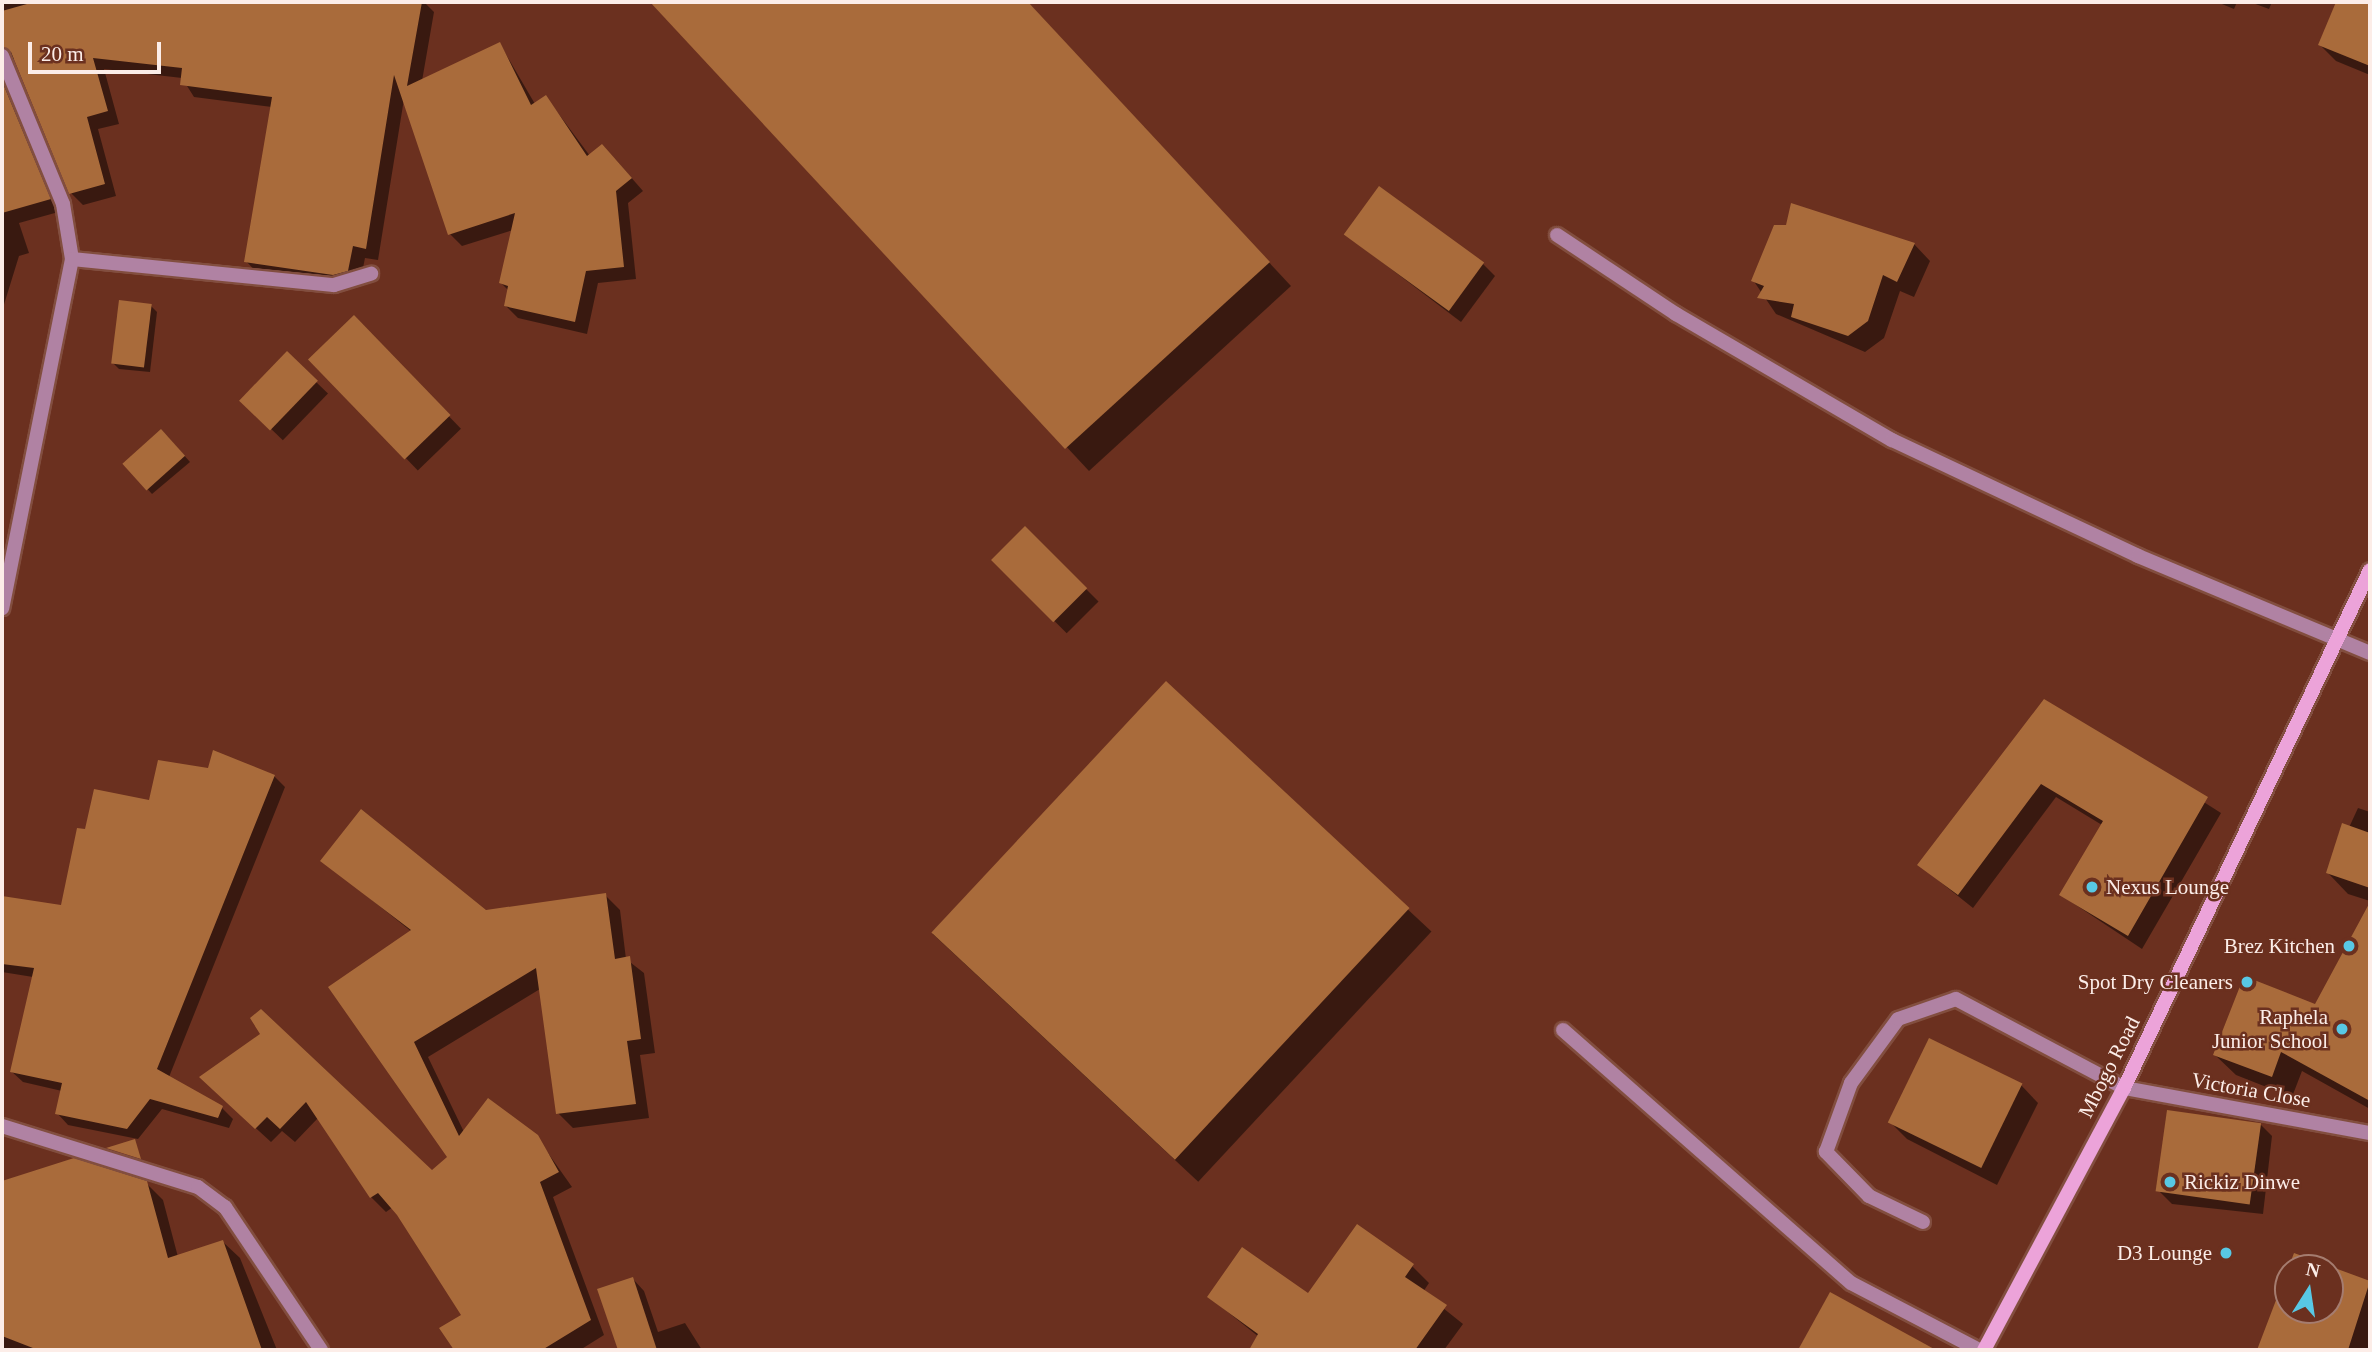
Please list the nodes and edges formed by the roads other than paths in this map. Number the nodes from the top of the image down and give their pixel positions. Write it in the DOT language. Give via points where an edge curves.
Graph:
graph roads {
  1 [pos="2,55"];
  2 [pos="1557,235"];
  3 [pos="72,259"];
  4 [pos="371,274"];
  5 [pos="2370,570"];
  6 [pos="2,608"];
  7 [pos="2339,642"];
  8 [pos="2370,653"];
  9 [pos="1563,1030"];
  10 [pos="2124,1088"];
  11 [pos="2,1126"];
  12 [pos="2370,1133"];
  13 [pos="1923,1222"];
  14 [pos="321,1350"];
  15 [pos="1982,1350"];
  1 -- 3 [label="street" via="63,204"];
  2 -- 7 [label="street" via="1676,314 1892,440"];
  3 -- 4 [label="street" via="334,285"];
  3 -- 6 [label="street"];
  5 -- 7 [label="main road, Mbogo Road"];
  7 -- 8 [label="street"];
  7 -- 10 [label="main road, Mbogo Road"];
  9 -- 15 [label="street" via="1851,1283"];
  10 -- 12 [label="street, Victoria Close"];
  10 -- 13 [label="street, Victoria Close" via="1956,999 1898,1019 1851,1083 1826,1152 1869,1196"];
  10 -- 15 [label="main road, Mbogo Road"];
  11 -- 14 [label="street" via="198,1186 225,1207"];
}
